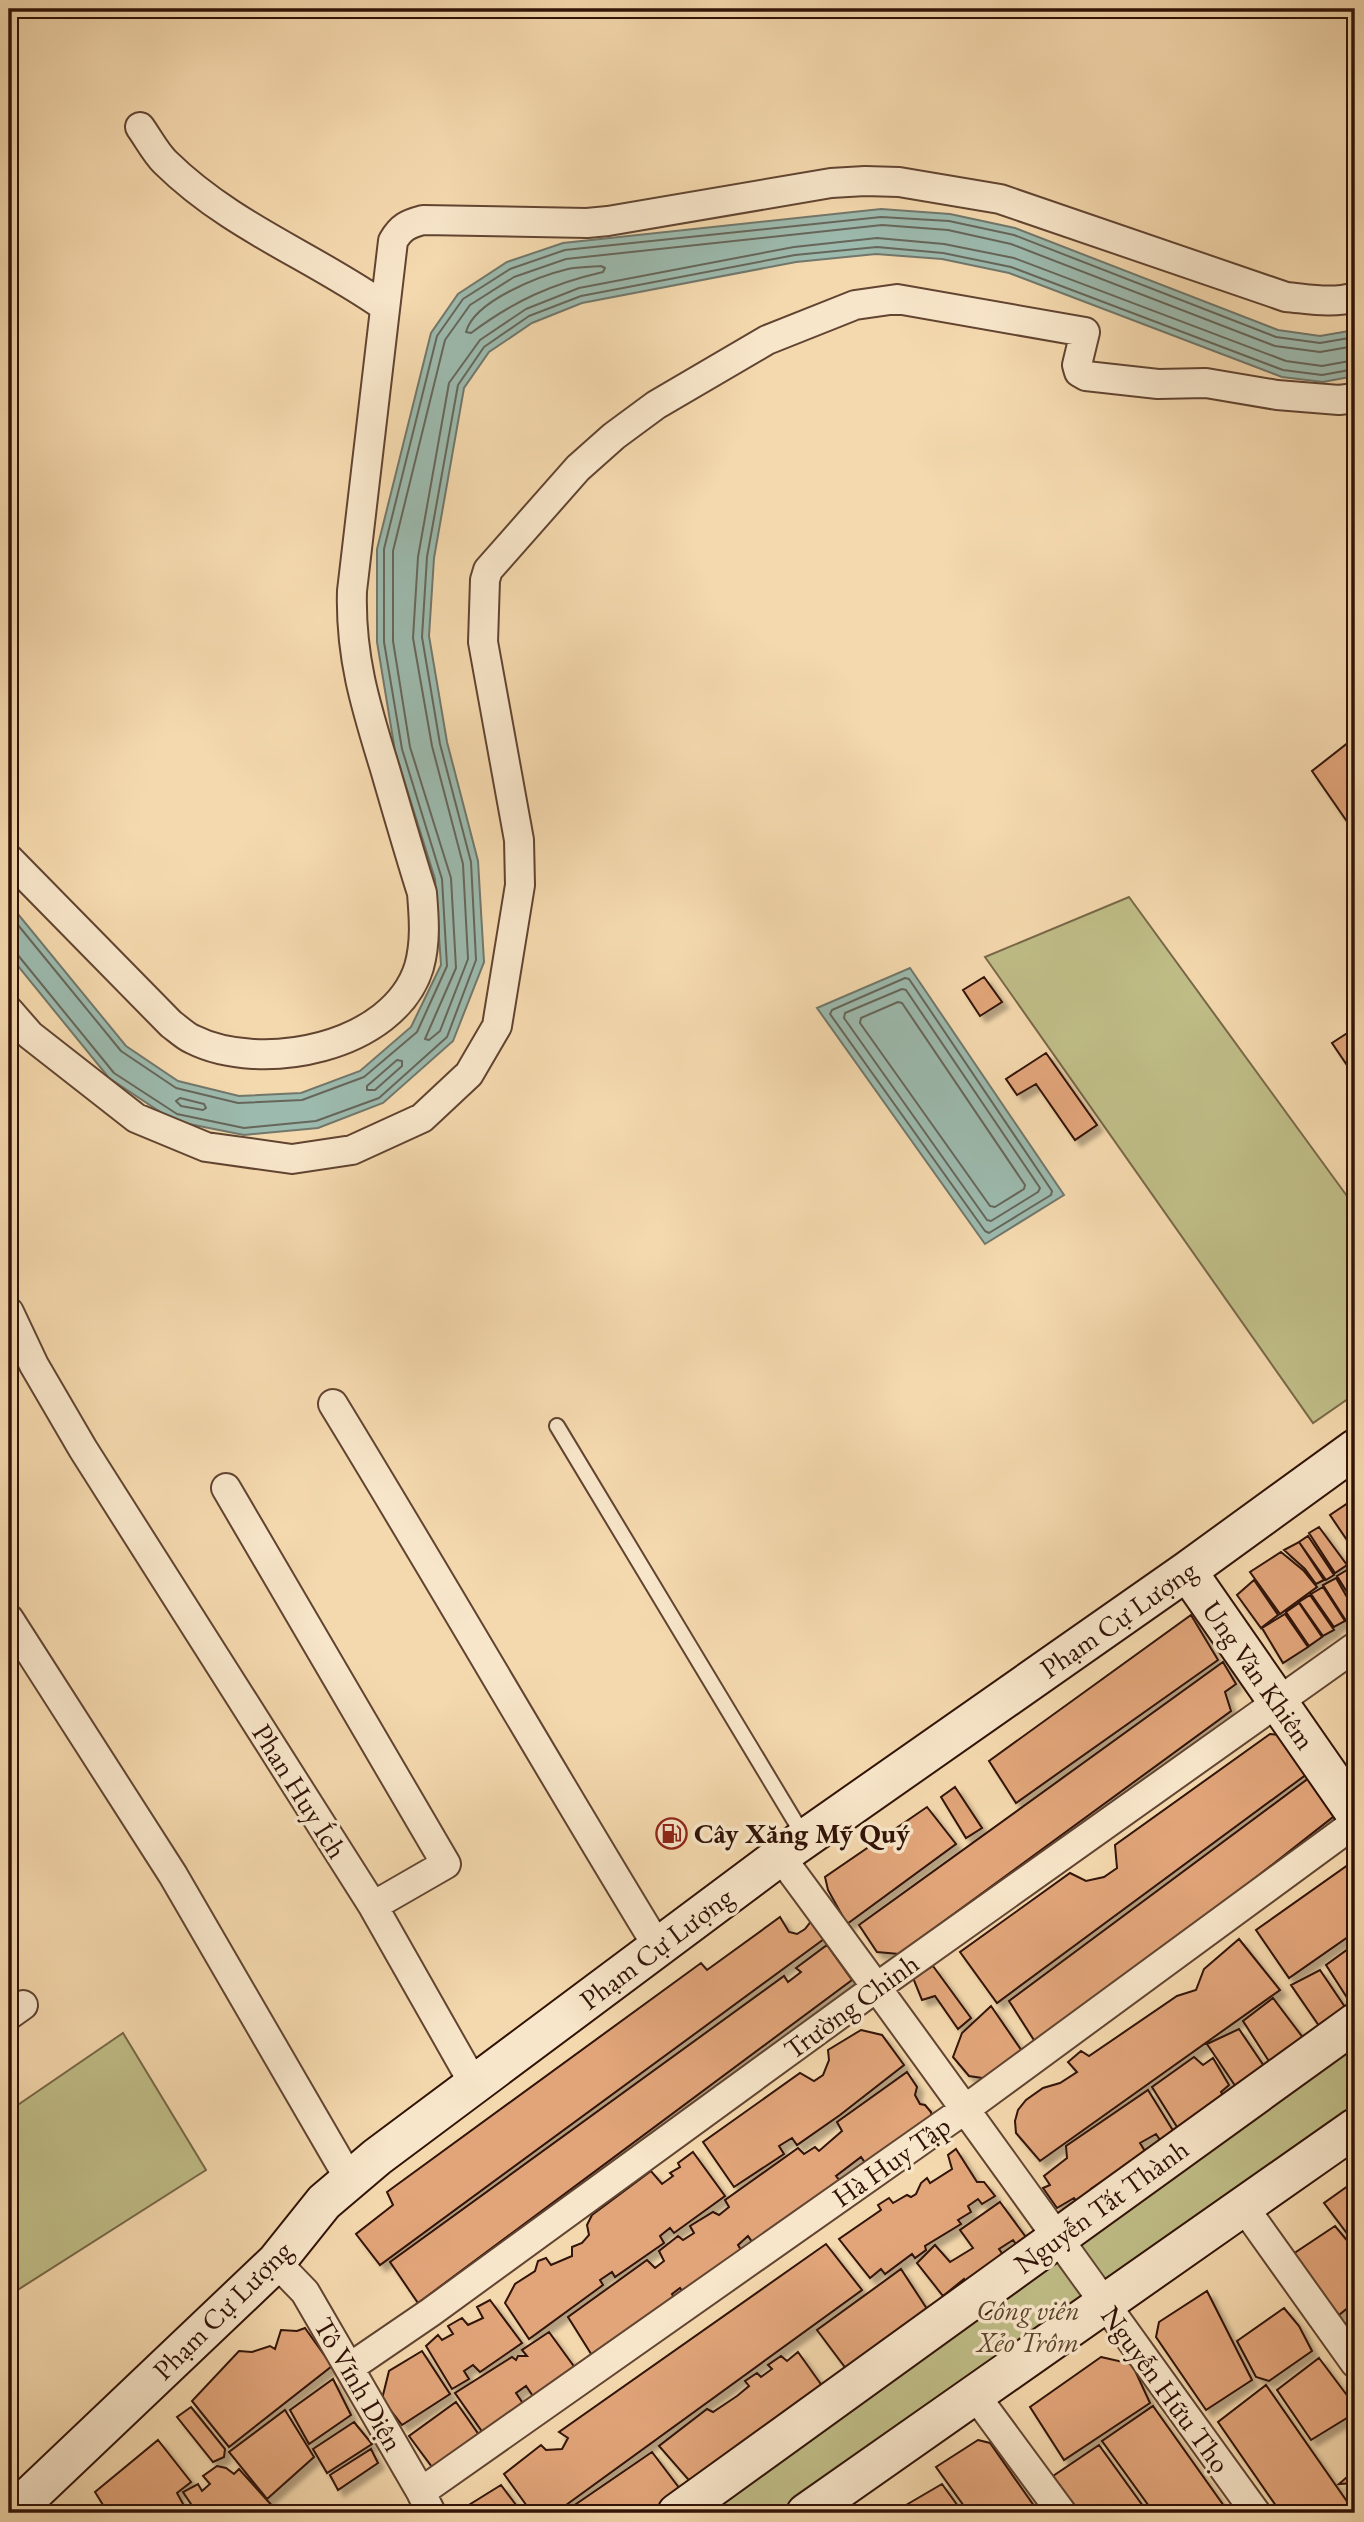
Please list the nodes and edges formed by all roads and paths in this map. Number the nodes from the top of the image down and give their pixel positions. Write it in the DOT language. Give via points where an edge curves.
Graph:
graph roads {
  1 [pos="140,127"];
  2 [pos="1355,297"];
  3 [pos="385,307"];
  4 [pos="1355,398"];
  5 [pos="9,859"];
  6 [pos="9,1011"];
  7 [pos="9,1312"];
  8 [pos="333,1404"];
  9 [pos="557,1426"];
  10 [pos="1355,1449"];
  11 [pos="226,1488"];
  12 [pos="1187,1571"];
  13 [pos="9,1619"];
  14 [pos="1355,1647"];
  15 [pos="1279,1702"];
  16 [pos="1355,1813"];
  17 [pos="1355,1823"];
  18 [pos="792,1847"];
  19 [pos="373,1906"];
  20 [pos="658,1947"];
  21 [pos="877,1987"];
  22 [pos="1355,2023"];
  23 [pos="474,2084"];
  24 [pos="964,2110"];
  25 [pos="1355,2128"];
  26 [pos="350,2180"];
  27 [pos="1243,2206"];
  28 [pos="1056,2238"];
  29 [pos="276,2262"];
  30 [pos="1105,2305"];
  31 [pos="1355,2363"];
  32 [pos="349,2368"];
  33 [pos="975,2395"];
  34 [pos="426,2503"];
  35 [pos="12,2513"];
  36 [pos="677,2513"];
  37 [pos="806,2513"];
  38 [pos="1062,2513"];
  39 [pos="1256,2513"];
  1 -- 3 [label="street" via="163,160 220,209"];
  2 -- 3 [label="street" via="1318,301 1286,296 1000,199 899,182 865,181 597,222 423,220 407,224 393,242"];
  3 -- 5 [label="street" via="351,622 363,696 422,893 424,946 407,991 366,1030 318,1048 282,1054 231,1052 192,1040"];
  4 -- 6 [label="street" via="1086,376 1077,365 1085,332 897,299 855,305 766,340 656,405 614,436 578,468 488,570 483,642 519,840 520,885 497,1026 469,1074 422,1118 352,1150 292,1159 206,1147 136,1118 30,1035"];
  7 -- 19 [label="street, Phan Huy Ích" via="83,1449"];
  8 -- 20 [label="street"];
  9 -- 18 [label="lane"];
  10 -- 12 [label="street, Phạm Cự Lượng"];
  11 -- 19 [label="street" via="446,1864"];
  12 -- 15 [label="street, Ung Văn Khiêm"];
  12 -- 18 [label="street, Phạm Cự Lượng"];
  13 -- 26 [label="street" via="173,1875"];
  14 -- 15 [label="street, Trường Chinh"];
  15 -- 16 [label="street, Ung Văn Khiêm"];
  15 -- 21 [label="street, Trường Chinh"];
  17 -- 24 [label="street, Hà Huy Tập"];
  18 -- 20 [label="street, Phạm Cự Lượng"];
  18 -- 21 [label="street, Nguyễn Hữu Thọ"];
  19 -- 23 [label="street, Phan Huy Ích"];
  20 -- 23 [label="street, Phạm Cự Lượng"];
  21 -- 24 [label="street, Nguyễn Hữu Thọ"];
  21 -- 32 [label="street, Trường Chinh"];
  22 -- 28 [label="street, Nguyễn Tất Thành"];
  23 -- 26 [label="street, Phạm Cự Lượng"];
  24 -- 28 [label="street, Nguyễn Hữu Thọ"];
  24 -- 34 [label="street, Hà Huy Tập"];
  25 -- 27 [label="street"];
  26 -- 29 [label="street, Phạm Cự Lượng" via="324,2202"];
  27 -- 30 [label="street"];
  27 -- 31 [label="street"];
  28 -- 30 [label="street, Nguyễn Hữu Thọ"];
  28 -- 36 [label="street, Nguyễn Tất Thành"];
  29 -- 32 [label="street, Tô Vĩnh Diện" via="305,2292"];
  29 -- 35 [label="street, Phạm Cự Lượng"];
  30 -- 33 [label="street"];
  30 -- 39 [label="street, Nguyễn Hữu Thọ"];
  32 -- 34 [label="street, Tô Vĩnh Diện"];
  33 -- 37 [label="street"];
  33 -- 38 [label="street"];
}
